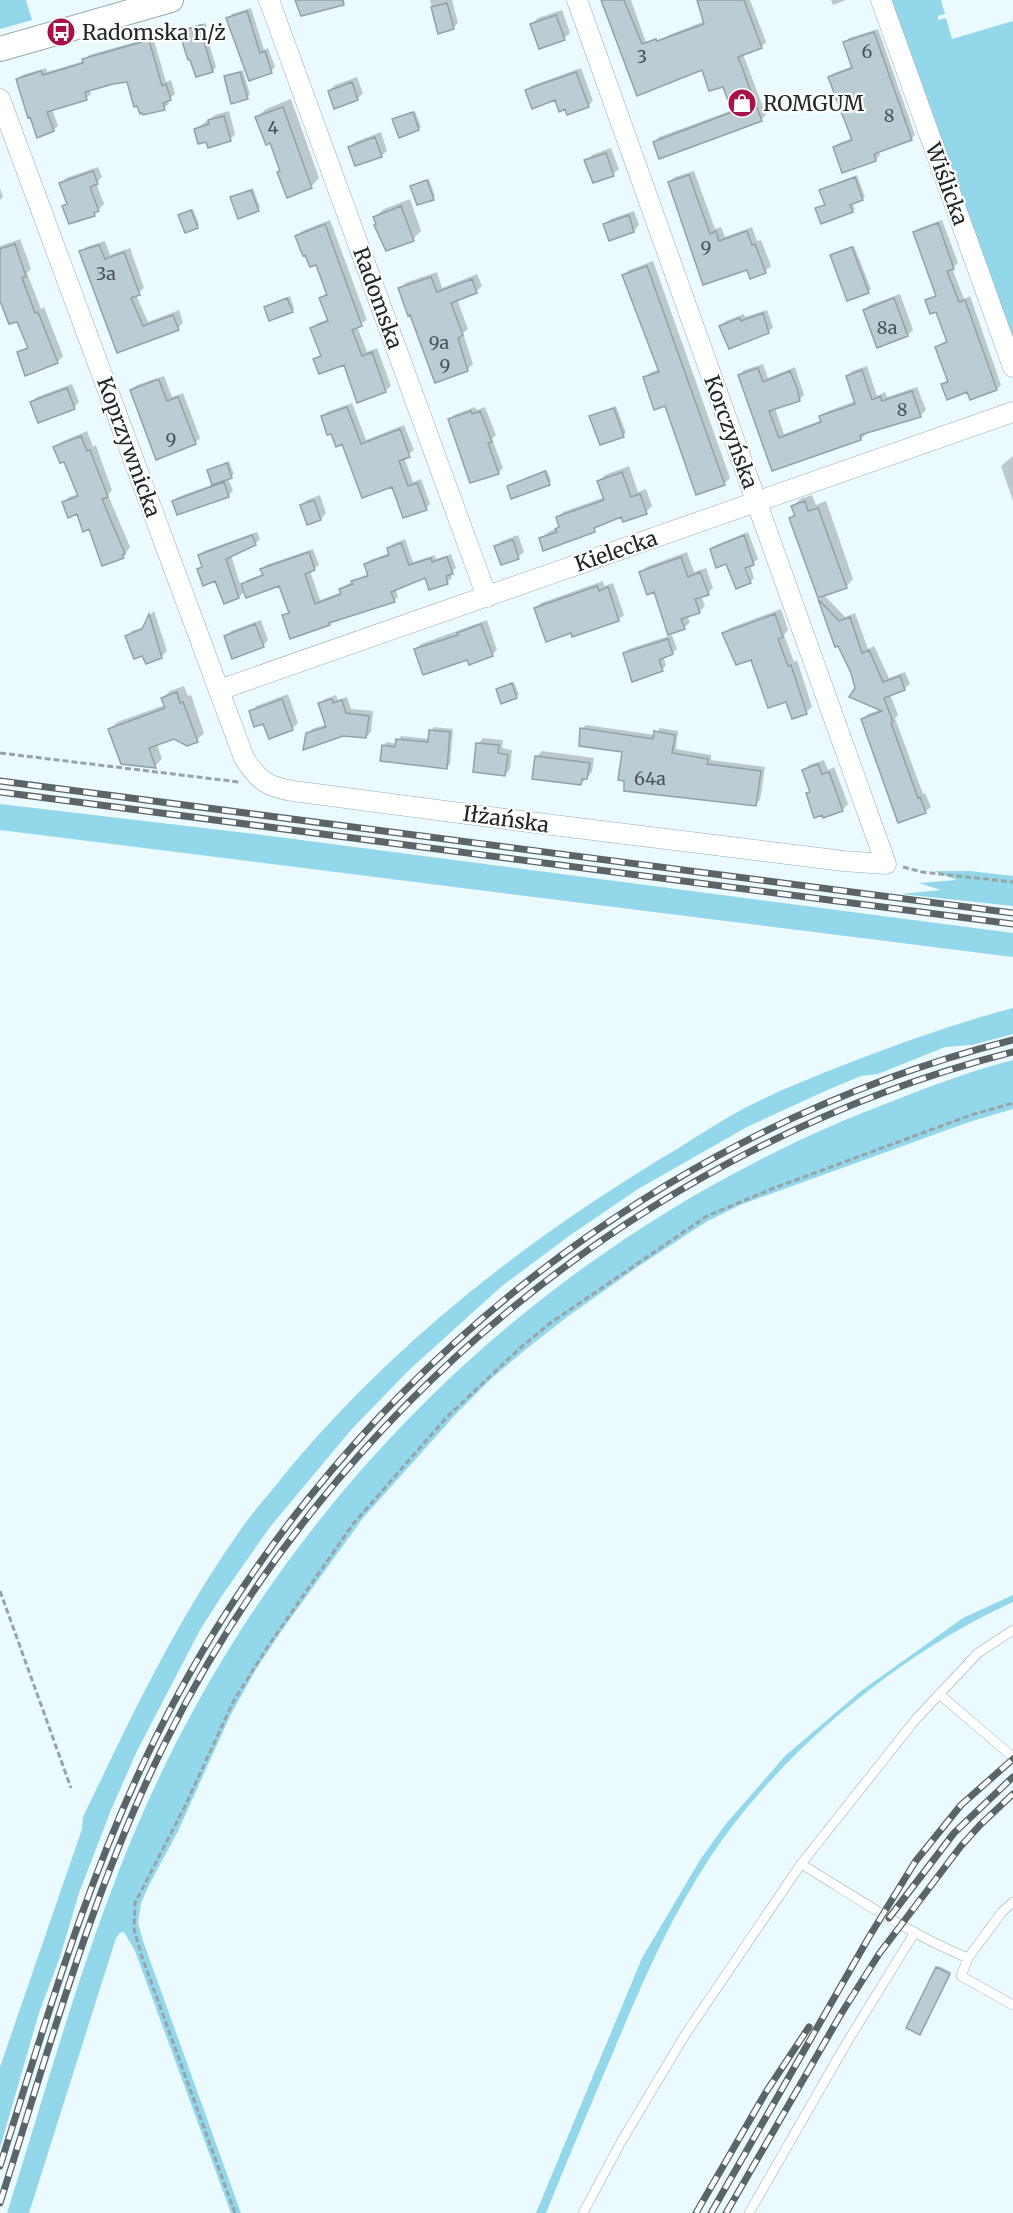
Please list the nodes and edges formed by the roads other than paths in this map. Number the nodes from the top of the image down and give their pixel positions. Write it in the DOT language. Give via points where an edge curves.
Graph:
graph roads {
  1 [pos="171,0"];
  2 [pos="269,0"];
  3 [pos="577,0"];
  4 [pos="881,0"];
  5 [pos="0,49"];
  6 [pos="0,99"];
  7 [pos="1013,367"];
  8 [pos="1013,412"];
  9 [pos="756,502"];
  10 [pos="486,597"];
  11 [pos="219,690"];
  12 [pos="270,786"];
  13 [pos="886,864"];
  14 [pos="1013,1630"];
  15 [pos="939,1694"];
  16 [pos="1013,1757"];
  17 [pos="801,1864"];
  18 [pos="1013,1902"];
  19 [pos="915,1932"];
  20 [pos="968,1958"];
  21 [pos="1013,2005"];
  22 [pos="583,2213"];
  23 [pos="749,2213"];
  1 -- 5 [label="street" via="115,12"];
  2 -- 10 [label="street, Radomska"];
  3 -- 9 [label="street, Korczyńska"];
  4 -- 7 [label="street, Wiślicka"];
  6 -- 11 [label="street, Koprzywnicka"];
  8 -- 9 [label="street, Kielecka"];
  9 -- 10 [label="street, Kielecka"];
  9 -- 13 [label="street, Korczyńska"];
  10 -- 11 [label="street, Kielecka"];
  11 -- 12 [label="street, Koprzywnicka" via="243,759"];
  12 -- 13 [label="street, Iłżańska" via="521,821"];
  14 -- 15 [label="lane" via="978,1653"];
  15 -- 16 [label="lane"];
  15 -- 17 [label="lane"];
  17 -- 19 [label="lane"];
  17 -- 22 [label="lane" via="685,2035"];
  18 -- 20 [label="lane"];
  19 -- 20 [label="lane"];
  19 -- 23 [label="lane"];
  20 -- 21 [label="lane" via="961,1976"];
}
